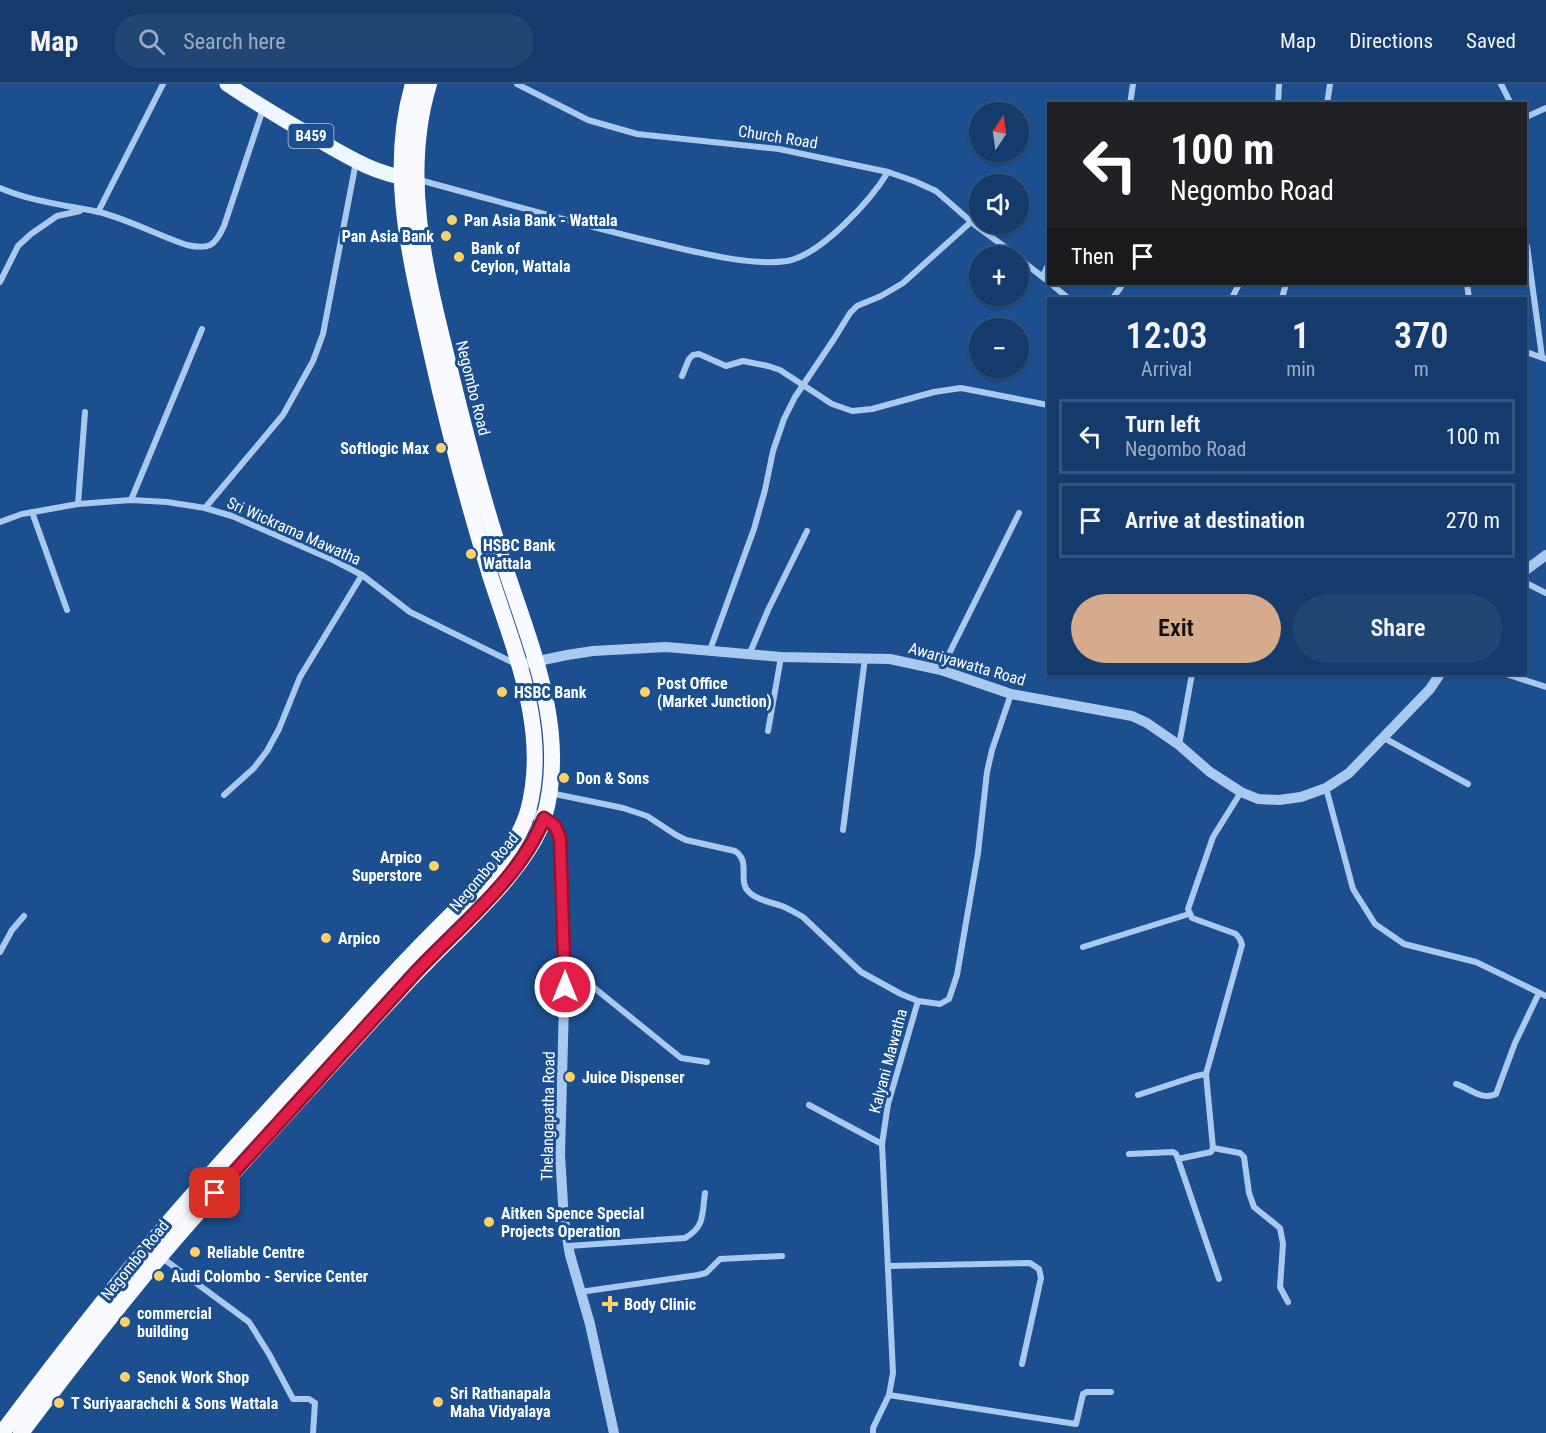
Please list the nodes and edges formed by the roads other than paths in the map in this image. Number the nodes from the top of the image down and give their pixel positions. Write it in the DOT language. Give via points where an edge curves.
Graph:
graph roads {
  1 [pos="163,84"];
  2 [pos="226,84"];
  3 [pos="413,84"];
  4 [pos="429,84"];
  5 [pos="517,84"];
  6 [pos="1133,84"];
  7 [pos="1279,84"];
  8 [pos="1330,84"];
  9 [pos="1501,84"];
  10 [pos="1130,102"];
  11 [pos="1278,102"];
  12 [pos="1327,102"];
  13 [pos="1510,102"];
  14 [pos="263,108"];
  15 [pos="1546,108"];
  16 [pos="1527,117"];
  17 [pos="356,162"];
  18 [pos="888,172"];
  19 [pos="409,178"];
  20 [pos="0,188"];
  21 [pos="82,210"];
  22 [pos="98,212"];
  23 [pos="969,218"];
  24 [pos="969,224"];
  25 [pos="989,234"];
  26 [pos="1004,246"];
  27 [pos="1527,246"];
  28 [pos="1029,265"];
  29 [pos="1047,267"];
  30 [pos="1043,276"];
  31 [pos="1047,279"];
  32 [pos="0,282"];
  33 [pos="1053,285"];
  34 [pos="1067,297"];
  35 [pos="202,329"];
  36 [pos="1527,351"];
  37 [pos="1544,358"];
  38 [pos="682,376"];
  39 [pos="803,385"];
  40 [pos="1047,405"];
  41 [pos="85,412"];
  42 [pos="131,500"];
  43 [pos="78,504"];
  44 [pos="205,508"];
  45 [pos="32,512"];
  46 [pos="1019,513"];
  47 [pos="0,522"];
  48 [pos="807,531"];
  49 [pos="1546,555"];
  50 [pos="1527,569"];
  51 [pos="362,575"];
  52 [pos="1527,584"];
  53 [pos="1546,593"];
  54 [pos="67,610"];
  55 [pos="710,650"];
  56 [pos="749,655"];
  57 [pos="781,657"];
  58 [pos="865,658"];
  59 [pos="536,662"];
  60 [pos="519,665"];
  61 [pos="941,669"];
  62 [pos="1192,675"];
  63 [pos="1439,675"];
  64 [pos="1509,675"];
  65 [pos="1546,687"];
  66 [pos="1011,694"];
  67 [pos="768,731"];
  68 [pos="1384,738"];
  69 [pos="1179,746"];
  70 [pos="1468,784"];
  71 [pos="1326,788"];
  72 [pos="1240,792"];
  73 [pos="549,793"];
  74 [pos="224,795"];
  75 [pos="528,812"];
  76 [pos="544,818"];
  77 [pos="843,830"];
  78 [pos="1189,914"];
  79 [pos="24,916"];
  80 [pos="1083,947"];
  81 [pos="0,952"];
  82 [pos="565,965"];
  83 [pos="1539,993"];
  84 [pos="1546,996"];
  85 [pos="918,1001"];
  86 [pos="707,1062"];
  87 [pos="1206,1074"];
  88 [pos="1456,1084"];
  89 [pos="1138,1095"];
  90 [pos="809,1105"];
  91 [pos="882,1144"];
  92 [pos="1213,1149"];
  93 [pos="1129,1154"];
  94 [pos="1179,1159"];
  95 [pos="705,1193"];
  96 [pos="568,1246"];
  97 [pos="154,1251"];
  98 [pos="782,1256"];
  99 [pos="888,1266"];
  100 [pos="1219,1279"];
  101 [pos="580,1292"];
  102 [pos="1288,1302"];
  103 [pos="1022,1364"];
  104 [pos="1112,1392"];
  105 [pos="889,1395"];
  106 [pos="2,1433"];
  107 [pos="21,1433"];
  108 [pos="313,1433"];
  109 [pos="614,1433"];
  110 [pos="873,1433"];
  1 -- 22 [label="street"];
  2 -- 14 [label="main road, B459"];
  3 -- 19 [label="highway, Negombo Road" via="403,133"];
  4 -- 19 [label="highway, Negombo Road"];
  5 -- 18 [label="street, Church Road" via="588,120 637,134 779,149"];
  6 -- 10 [label="street"];
  7 -- 11 [label="street"];
  8 -- 12 [label="street"];
  9 -- 13 [label="street"];
  14 -- 17 [label="main road, B459"];
  14 -- 22 [label="street" via="224,226 213,245 187,245"];
  15 -- 16 [label="street"];
  17 -- 19 [label="main road, B459" via="372,170"];
  17 -- 44 [label="street" via="314,362 283,415"];
  18 -- 19 [label="street" via="847,222 816,247 787,261 718,256 638,239"];
  18 -- 23 [label="street, Church Road" via="936,191"];
  19 -- 59 [label="highway, Negombo Road" via="422,254 464,428"];
  19 -- 60 [label="highway, Negombo Road" via="410,255 449,433"];
  20 -- 21 [label="street"];
  21 -- 22 [label="street"];
  21 -- 32 [label="street" via="57,216 30,234 18,246"];
  24 -- 39 [label="street" via="903,283 857,306"];
  25 -- 26 [label="street, Church Road"];
  27 -- 37 [label="street"];
  28 -- 30 [label="street, Church Road"];
  29 -- 30 [label="street"];
  30 -- 31 [label="street, Church Road"];
  33 -- 34 [label="street, Church Road"];
  35 -- 42 [label="street"];
  36 -- 37 [label="street"];
  38 -- 39 [label="street" via="689,359 699,354 726,366 742,361 768,366"];
  39 -- 40 [label="street" via="832,404 852,411 961,388"];
  39 -- 55 [label="street" via="784,418 754,529"];
  41 -- 43 [label="street"];
  42 -- 43 [label="street, Sri Wickrama Mawatha"];
  42 -- 44 [label="street, Sri Wickrama Mawatha"];
  43 -- 45 [label="street, Sri Wickrama Mawatha"];
  44 -- 51 [label="street, Sri Wickrama Mawatha"];
  45 -- 47 [label="street, Sri Wickrama Mawatha"];
  45 -- 54 [label="street"];
  46 -- 61 [label="street"];
  48 -- 56 [label="street"];
  49 -- 50 [label="street"];
  51 -- 60 [label="street, Sri Wickrama Mawatha" via="410,612"];
  51 -- 74 [label="street" via="300,677 267,751"];
  52 -- 53 [label="street"];
  55 -- 56 [label="street, Awariyawatta Road"];
  55 -- 59 [label="street, Awariyawatta Road" via="593,651"];
  56 -- 57 [label="street, Awariyawatta Road"];
  57 -- 58 [label="street, Awariyawatta Road"];
  57 -- 67 [label="street"];
  58 -- 61 [label="street, Awariyawatta Road"];
  58 -- 77 [label="street"];
  59 -- 60 [label="street, Awariyawatta Road"];
  59 -- 73 [label="highway, Negombo Road" via="552,733"];
  60 -- 75 [label="highway, Negombo Road" via="535,735"];
  61 -- 66 [label="street, Awariyawatta Road"];
  62 -- 69 [label="street"];
  63 -- 68 [label="street, Awariyawatta Road"];
  64 -- 65 [label="street"];
  66 -- 69 [label="street, Awariyawatta Road" via="1132,716"];
  66 -- 85 [label="street, Kalyani Mawatha" via="987,772 957,975 949,999 940,1004"];
  68 -- 70 [label="street"];
  68 -- 71 [label="street, Awariyawatta Road" via="1349,773"];
  69 -- 72 [label="street, Awariyawatta Road"];
  71 -- 72 [label="street, Awariyawatta Road" via="1279,800 1258,799"];
  71 -- 83 [label="street" via="1353,888 1375,924 1404,944 1476,962"];
  72 -- 78 [label="street" via="1214,837"];
  73 -- 76 [label="highway, Negombo Road"];
  73 -- 85 [label="street" via="623,808 647,816 686,840 735,851 744,860 743,882 749,893 803,917 861,972"];
  75 -- 76 [label="street"];
  75 -- 97 [label="highway, Negombo Road" via="508,852 481,884 364,1006"];
  76 -- 82 [label="street, Thelangapatha Road" via="555,826 560,838"];
  76 -- 97 [label="highway, Negombo Road" via="533,843 513,870"];
  78 -- 80 [label="street"];
  78 -- 87 [label="street" via="1236,934 1242,945"];
  79 -- 81 [label="street"];
  82 -- 86 [label="street" via="681,1058"];
  82 -- 96 [label="street, Thelangapatha Road" via="560,1155"];
  83 -- 84 [label="street"];
  83 -- 88 [label="street" via="1496,1095 1481,1096"];
  85 -- 91 [label="street, Kalyani Mawatha" via="888,1104"];
  87 -- 89 [label="street"];
  87 -- 92 [label="street"];
  90 -- 91 [label="street"];
  91 -- 99 [label="street, Kalyani Mawatha"];
  92 -- 94 [label="street"];
  92 -- 102 [label="street" via="1240,1153 1254,1207 1280,1228 1280,1287"];
  93 -- 94 [label="street" via="1173,1152"];
  94 -- 100 [label="street"];
  95 -- 96 [label="street" via="701,1224 685,1238"];
  96 -- 101 [label="street, Thelangapatha Road"];
  97 -- 106 [label="highway, Negombo Road"];
  97 -- 107 [label="highway, Negombo Road"];
  97 -- 108 [label="street" via="249,1322 290,1394 315,1403"];
  98 -- 101 [label="street" via="720,1259 698,1275"];
  99 -- 103 [label="street" via="1030,1263 1039,1269 1041,1278"];
  99 -- 105 [label="street, Kalyani Mawatha" via="892,1373"];
  101 -- 109 [label="street, Thelangapatha Road"];
  104 -- 105 [label="street" via="1083,1394 1076,1424"];
  105 -- 110 [label="street, Kalyani Mawatha"];
}
